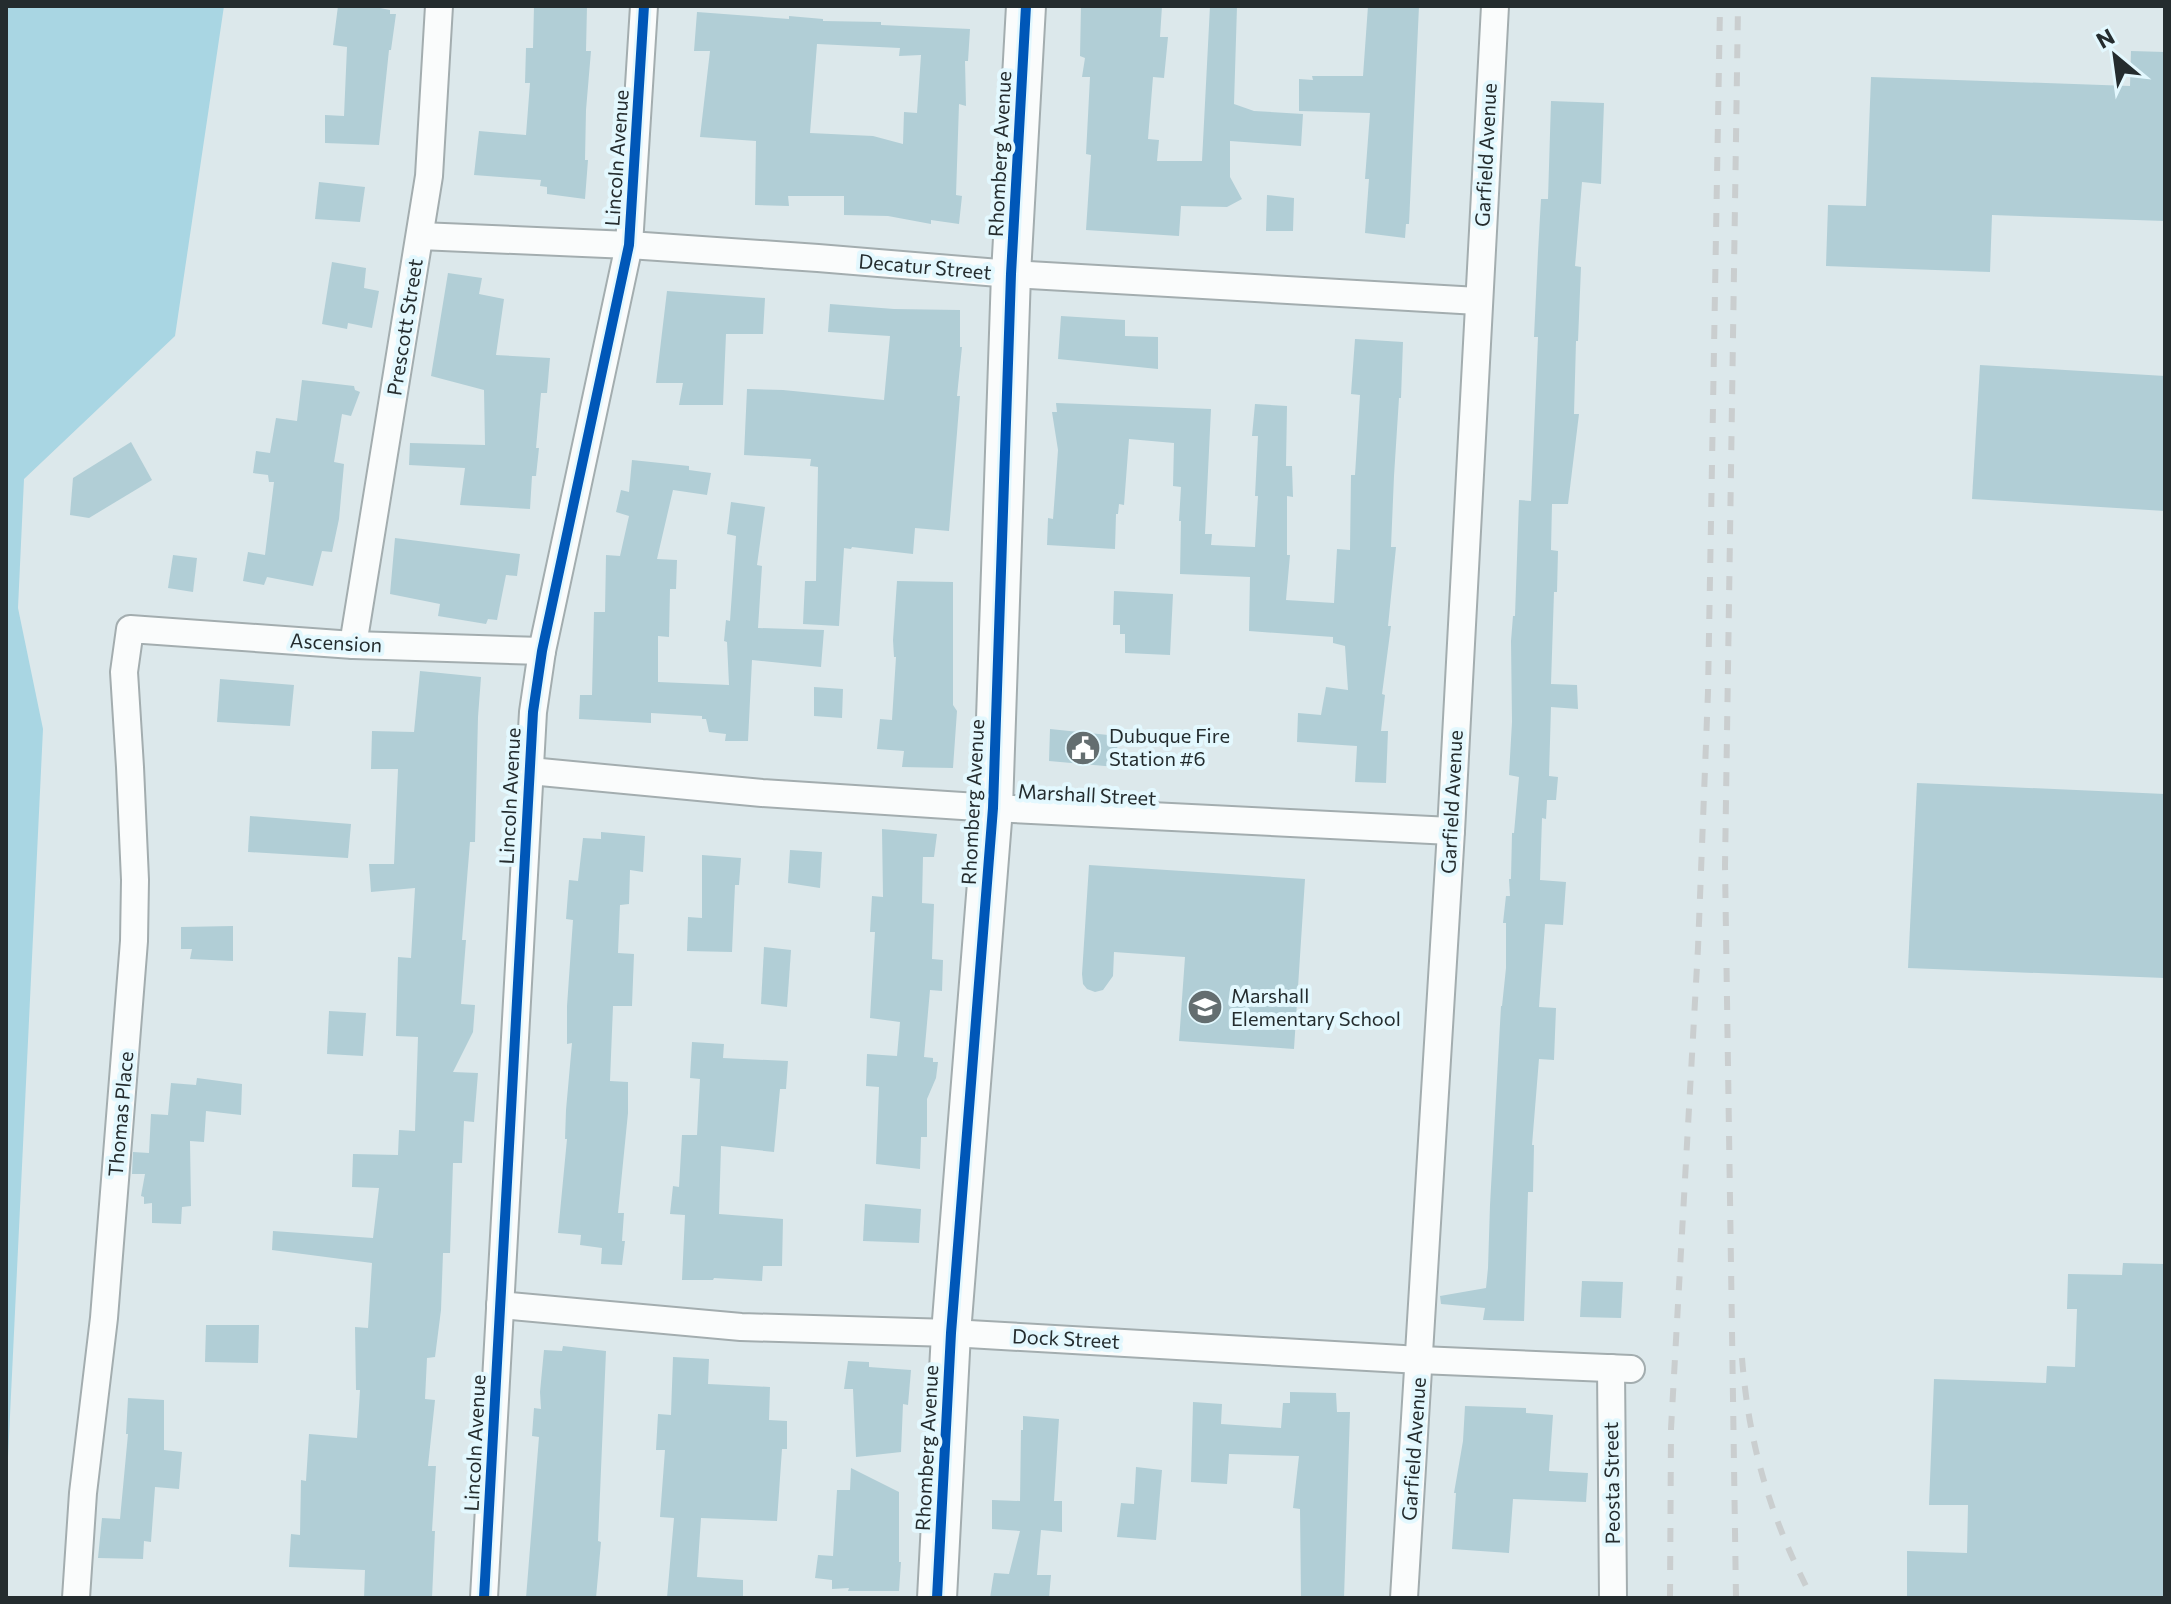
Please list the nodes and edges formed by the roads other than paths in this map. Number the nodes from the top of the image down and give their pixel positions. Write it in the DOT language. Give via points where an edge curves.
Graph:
graph roads {
  1 [pos="439,6"];
  2 [pos="644,6"];
  3 [pos="1026,6"];
  4 [pos="1495,6"];
  5 [pos="420,236"];
  6 [pos="629,245"];
  7 [pos="1011,274"];
  8 [pos="1478,301"];
  9 [pos="130,629"];
  10 [pos="353,645"];
  11 [pos="542,651"];
  12 [pos="530,771"];
  13 [pos="993,808"];
  14 [pos="1451,831"];
  15 [pos="500,1305"];
  16 [pos="951,1333"];
  17 [pos="1420,1360"];
  18 [pos="1621,1369"];
  19 [pos="76,1598"];
  20 [pos="484,1598"];
  21 [pos="937,1598"];
  22 [pos="1404,1598"];
  23 [pos="1613,1598"];
  1 -- 5 [label="street, Prescott Street" via="434,124"];
  2 -- 6 [label="street, Lincoln Avenue"];
  3 -- 7 [label="street, Rhomberg Avenue"];
  4 -- 8 [label="street, Garfield Avenue"];
  5 -- 6 [label="street, Decatur Street"];
  5 -- 10 [label="street, Prescott Street"];
  6 -- 7 [label="street, Decatur Street"];
  6 -- 11 [label="street, Lincoln Avenue"];
  7 -- 8 [label="street, Decatur Street"];
  7 -- 13 [label="street, Rhomberg Avenue"];
  8 -- 14 [label="street, Garfield Avenue"];
  9 -- 10 [label="street, Ascension"];
  9 -- 19 [label="street, Thomas Place" via="124,672 134,941"];
  10 -- 11 [label="street, Ascension"];
  11 -- 12 [label="street, Lincoln Avenue"];
  12 -- 13 [label="street, Marshall Street"];
  12 -- 15 [label="street, Lincoln Avenue"];
  13 -- 14 [label="street, Marshall Street"];
  13 -- 16 [label="street, Rhomberg Avenue"];
  14 -- 17 [label="street, Garfield Avenue"];
  15 -- 16 [label="street, Dock Street" via="741,1327"];
  15 -- 20 [label="street, Lincoln Avenue"];
  16 -- 17 [label="street, Dock Street"];
  16 -- 21 [label="street, Rhomberg Avenue"];
  17 -- 18 [label="street, Dock Street"];
  17 -- 22 [label="street, Garfield Avenue"];
  18 -- 23 [label="street, Peosta Street"];
}
